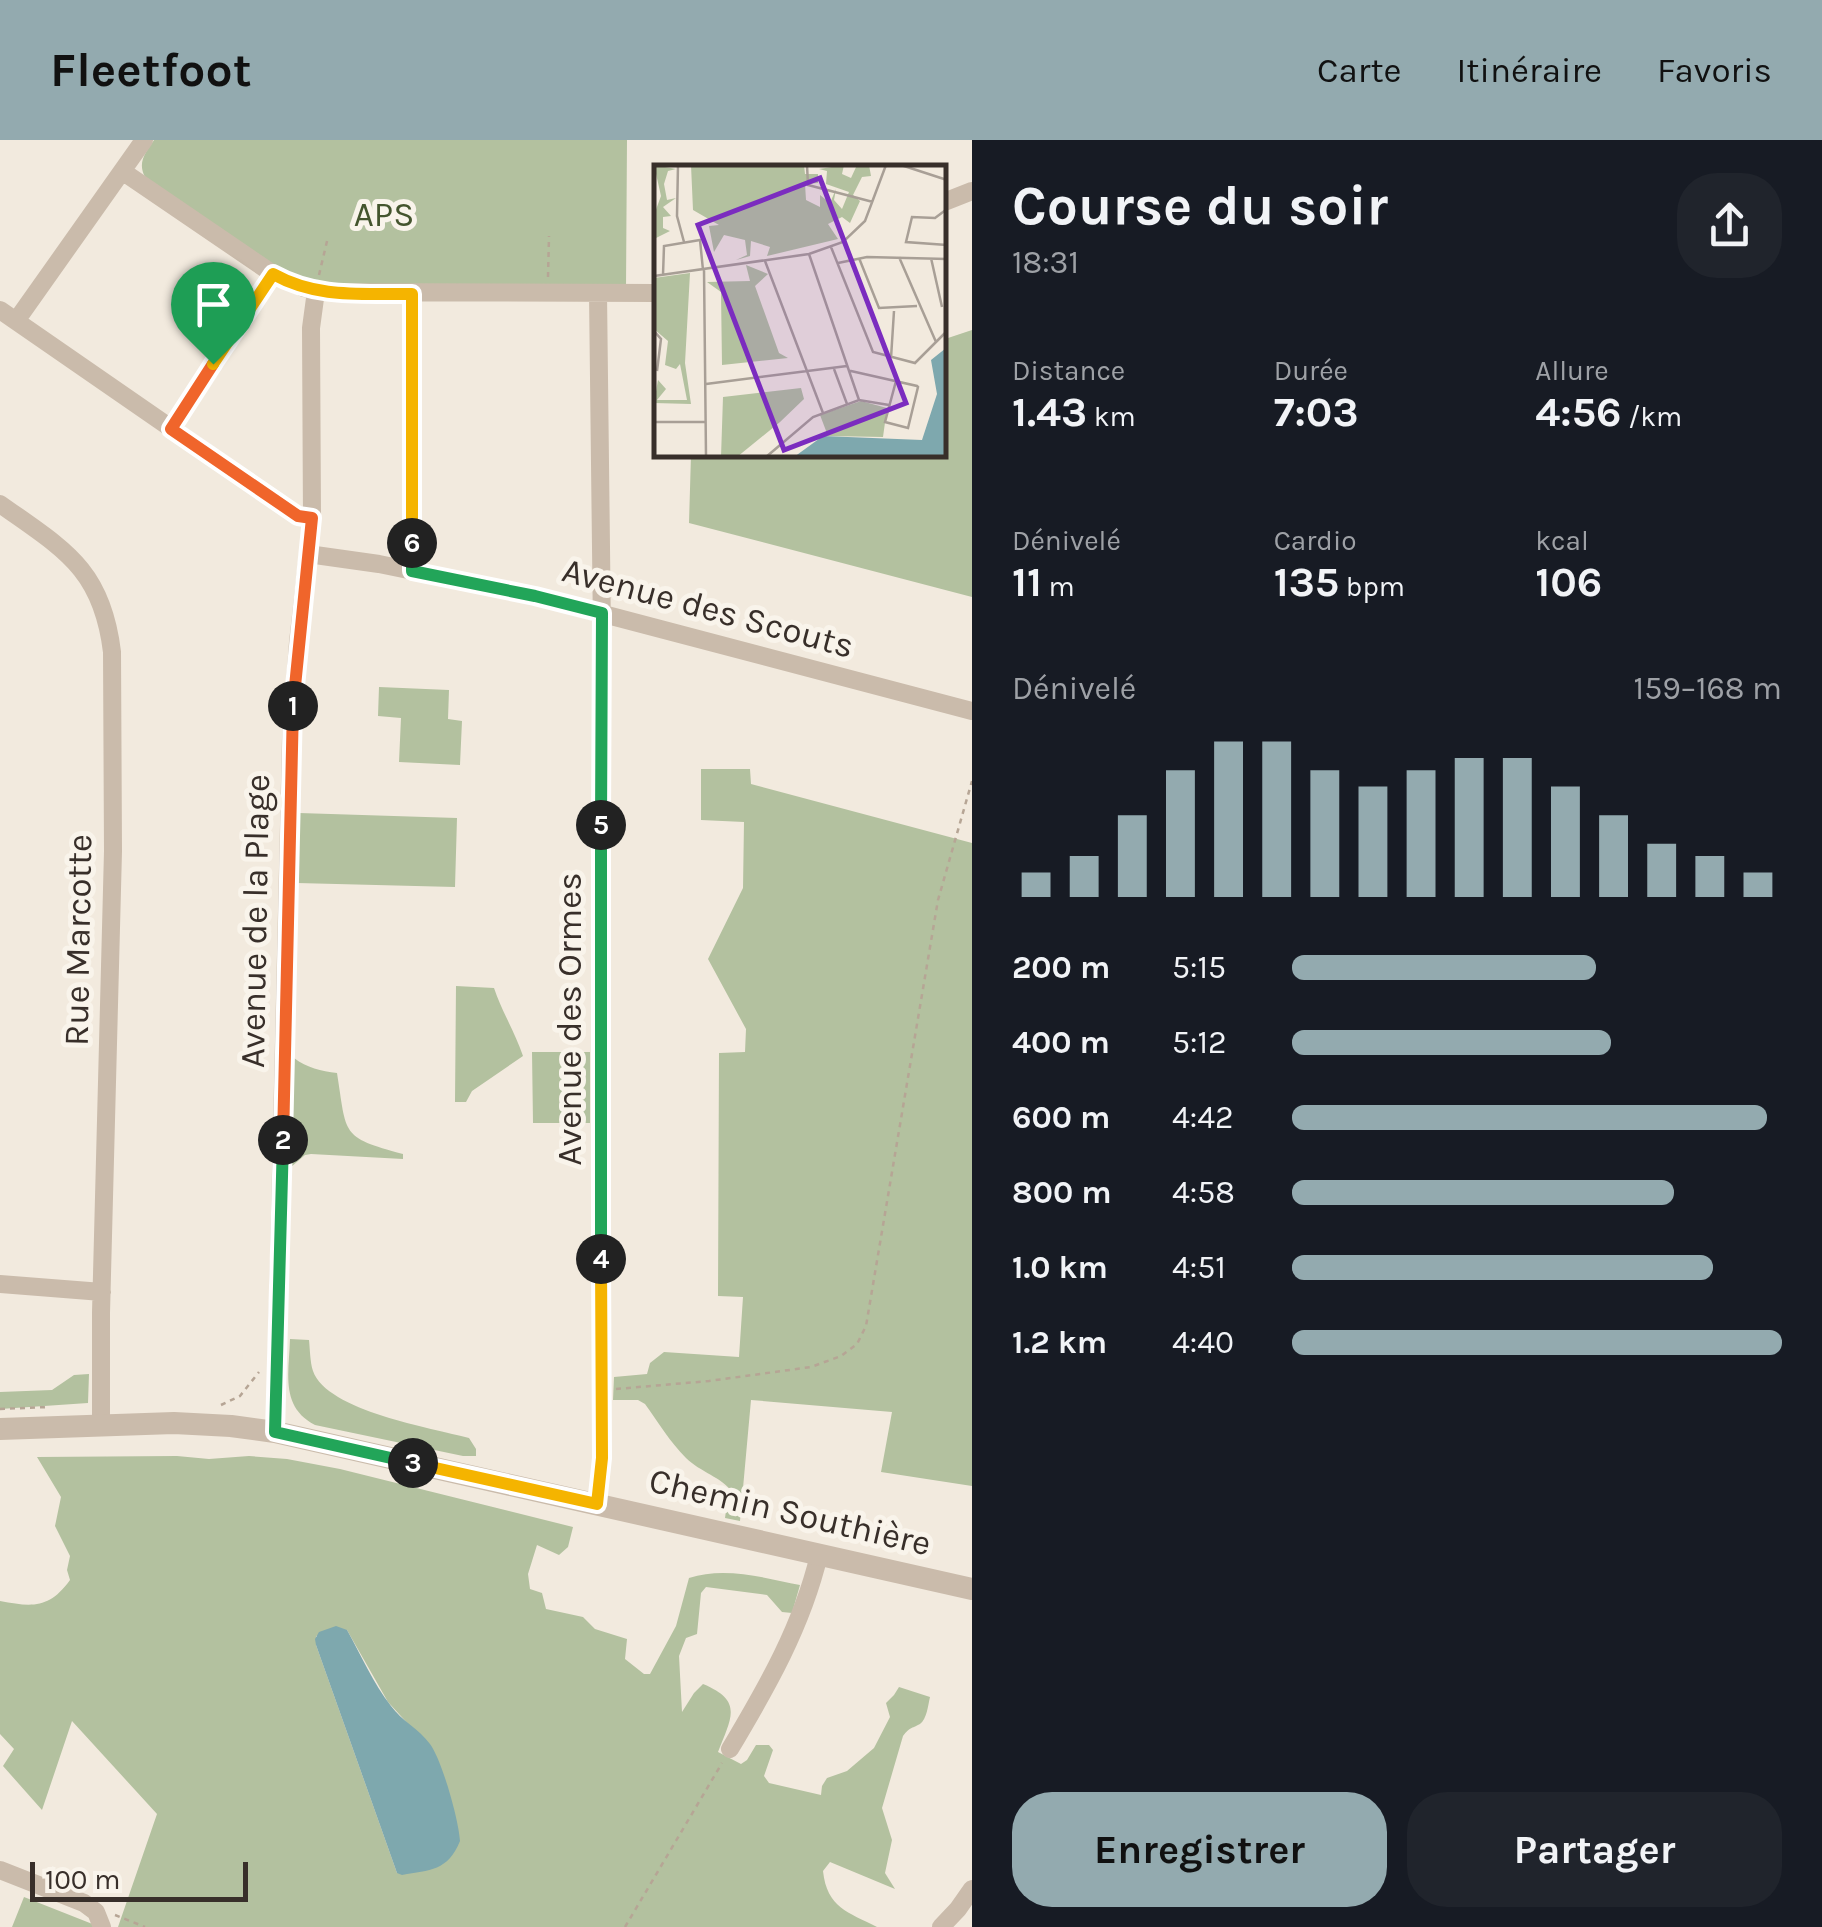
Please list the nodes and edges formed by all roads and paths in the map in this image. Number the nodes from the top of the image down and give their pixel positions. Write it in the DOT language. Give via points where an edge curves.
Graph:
graph roads {
  1 [pos="144,140"];
  2 [pos="122,171"];
  3 [pos="972,192"];
  4 [pos="947,201"];
  5 [pos="549,236"];
  6 [pos="328,238"];
  7 [pos="273,274"];
  8 [pos="316,292"];
  9 [pos="654,293"];
  10 [pos="412,294"];
  11 [pos="549,294"];
  12 [pos="598,294"];
  13 [pos="8,315"];
  14 [pos="171,429"];
  15 [pos="0,504"];
  16 [pos="312,518"];
  17 [pos="308,554"];
  18 [pos="412,571"];
  19 [pos="602,613"];
  20 [pos="972,711"];
  21 [pos="972,782"];
  22 [pos="0,1284"];
  23 [pos="102,1292"];
  24 [pos="278,1371"];
  25 [pos="602,1390"];
  26 [pos="49,1407"];
  27 [pos="214,1407"];
  28 [pos="0,1408"];
  29 [pos="101,1425"];
  30 [pos="0,1429"];
  31 [pos="275,1432"];
  32 [pos="597,1504"];
  33 [pos="819,1555"];
  34 [pos="972,1589"];
  35 [pos="730,1749"];
  36 [pos="0,1870"];
  37 [pos="972,1889"];
  38 [pos="101,1923"];
  39 [pos="146,1927"];
  40 [pos="624,1927"];
  41 [pos="940,1927"];
  1 -- 2 [label="street"];
  2 -- 7 [label="street"];
  2 -- 13 [label="street"];
  3 -- 4 [label="street"];
  5 -- 11 [label="path"];
  6 -- 8 [label="path"];
  7 -- 8 [label="street"];
  7 -- 14 [label="street"];
  8 -- 10 [label="street"];
  8 -- 16 [label="street, Avenue de la Plage"];
  9 -- 12 [label="street"];
  10 -- 11 [label="street"];
  10 -- 18 [label="street"];
  11 -- 12 [label="street"];
  12 -- 19 [label="street, Avenue des Ormes"];
  13 -- 14 [label="street"];
  14 -- 16 [label="street" via="298,516"];
  15 -- 23 [label="street, Rue Marcotte" via="76,562 102,601 110,632 113,832"];
  16 -- 17 [label="street, Avenue de la Plage"];
  17 -- 18 [label="street, Avenue des Scouts"];
  17 -- 24 [label="street, Avenue de la Plage" via="291,738"];
  18 -- 19 [label="street, Avenue des Scouts"];
  19 -- 20 [label="street, Avenue des Scouts"];
  19 -- 25 [label="street, Avenue des Ormes"];
  21 -- 25 [label="path" via="938,900 866,1326 857,1344 812,1368"];
  22 -- 23 [label="street"];
  23 -- 29 [label="street, Rue Marcotte"];
  24 -- 27 [label="path" via="260,1371 235,1400"];
  24 -- 31 [label="street, Avenue de la Plage"];
  25 -- 32 [label="street, Avenue des Ormes"];
  26 -- 28 [label="path"];
  29 -- 30 [label="street, Chemin Southière"];
  29 -- 31 [label="street, Chemin Southière"];
  31 -- 32 [label="street, Chemin Southière"];
  32 -- 33 [label="street, Chemin Southière"];
  33 -- 34 [label="street, Chemin Southière"];
  33 -- 35 [label="street" via="796,1628"];
  35 -- 40 [label="path"];
  36 -- 38 [label="street" via="84,1902"];
  37 -- 41 [label="street"];
  38 -- 39 [label="path" via="115,1914"];
}
